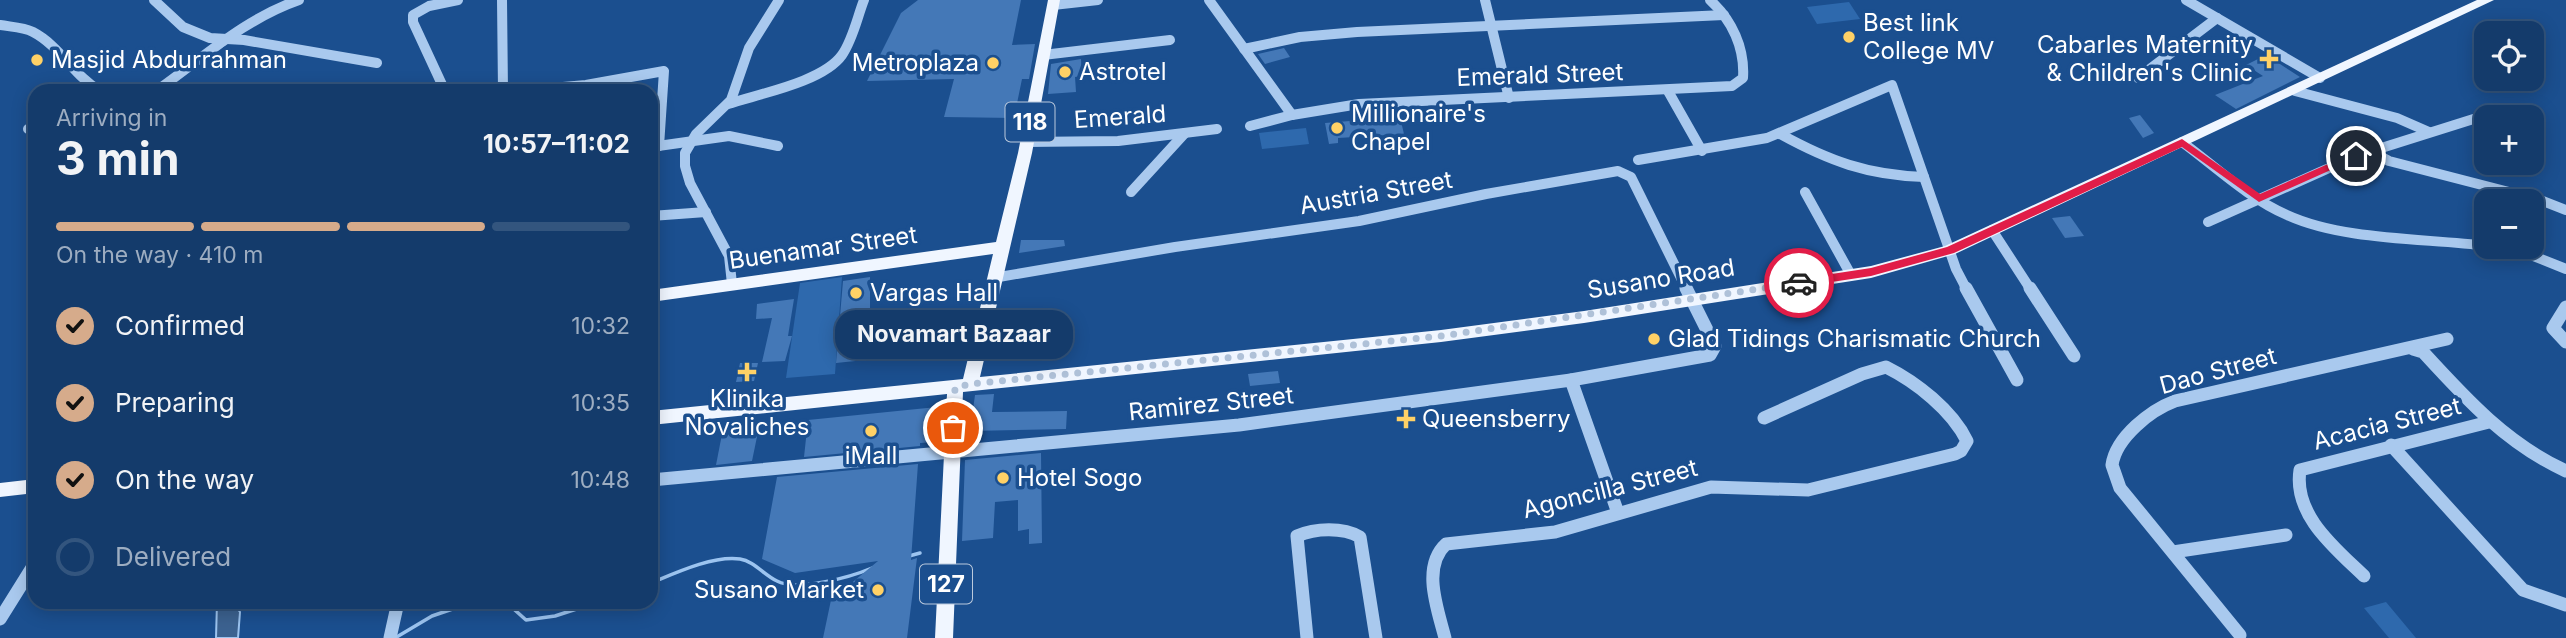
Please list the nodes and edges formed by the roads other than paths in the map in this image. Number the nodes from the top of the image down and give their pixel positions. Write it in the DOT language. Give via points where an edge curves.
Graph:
graph roads {
  1 [pos="154,0"];
  2 [pos="299,0"];
  3 [pos="458,0"];
  4 [pos="502,0"];
  5 [pos="779,0"];
  6 [pos="864,0"];
  7 [pos="1098,0"];
  8 [pos="1209,0"];
  9 [pos="1485,0"];
  10 [pos="1710,0"];
  11 [pos="2186,0"];
  12 [pos="2488,0"];
  13 [pos="1053,2"];
  14 [pos="1724,15"];
  15 [pos="2217,18"];
  16 [pos="0,25"];
  17 [pos="1491,25"];
  18 [pos="222,39"];
  19 [pos="1170,40"];
  20 [pos="1244,49"];
  21 [pos="1043,55"];
  22 [pos="377,63"];
  23 [pos="2138,78"];
  24 [pos="2320,78"];
  25 [pos="88,84"];
  26 [pos="165,84"];
  27 [pos="442,84"];
  28 [pos="503,84"];
  29 [pos="604,84"];
  30 [pos="1668,91"];
  31 [pos="2295,91"];
  32 [pos="1509,99"];
  33 [pos="729,104"];
  34 [pos="1293,115"];
  35 [pos="2474,119"];
  36 [pos="658,121"];
  37 [pos="1250,126"];
  38 [pos="1217,129"];
  39 [pos="2429,132"];
  40 [pos="1185,133"];
  41 [pos="1780,134"];
  42 [pos="691,141"];
  43 [pos="1027,142"];
  44 [pos="2182,142"];
  45 [pos="658,146"];
  46 [pos="778,146"];
  47 [pos="1702,151"];
  48 [pos="2370,151"];
  49 [pos="1638,160"];
  50 [pos="1924,177"];
  51 [pos="1131,192"];
  52 [pos="1805,192"];
  53 [pos="2259,199"];
  54 [pos="2566,209"];
  55 [pos="706,212"];
  56 [pos="658,215"];
  57 [pos="2208,222"];
  58 [pos="1992,230"];
  59 [pos="2474,244"];
  60 [pos="1001,247"];
  61 [pos="1950,250"];
  62 [pos="2541,259"];
  63 [pos="2566,269"];
  64 [pos="1851,275"];
  65 [pos="993,278"];
  66 [pos="732,284"];
  67 [pos="658,295"];
  68 [pos="1692,299"];
  69 [pos="2566,306"];
  70 [pos="2447,339"];
  71 [pos="2566,342"];
  72 [pos="2412,349"];
  73 [pos="2074,356"];
  74 [pos="1571,380"];
  75 [pos="2017,380"];
  76 [pos="963,386"];
  77 [pos="658,417"];
  78 [pos="1764,418"];
  79 [pos="2489,422"];
  80 [pos="2391,445"];
  81 [pos="952,452"];
  82 [pos="2566,471"];
  83 [pos="658,479"];
  84 [pos="28,487"];
  85 [pos="0,490"];
  86 [pos="1618,513"];
  87 [pos="2286,535"];
  88 [pos="2173,552"];
  89 [pos="28,575"];
  90 [pos="2364,576"];
  91 [pos="2566,605"];
  92 [pos="396,609"];
  93 [pos="0,618"];
  94 [pos="390,635"];
  95 [pos="2240,635"];
  96 [pos="943,638"];
  97 [pos="1307,638"];
  98 [pos="1376,638"];
  99 [pos="1445,638"];
  1 -- 18 [label="street" via="183,27"];
  2 -- 18 [label="street" via="260,15"];
  3 -- 27 [label="street" via="413,15 412,22"];
  4 -- 28 [label="street"];
  5 -- 33 [label="street" via="750,45"];
  6 -- 33 [label="street" via="836,61 786,85"];
  7 -- 13 [label="street"];
  8 -- 20 [label="street"];
  9 -- 17 [label="street"];
  10 -- 14 [label="street, Emerald Street"];
  11 -- 15 [label="street"];
  12 -- 24 [label="main road, Susano Road"];
  13 -- 21 [label="main road, 118"];
  14 -- 17 [label="street"];
  14 -- 30 [label="street, Emerald Street" via="1742,59 1739,83"];
  15 -- 23 [label="street"];
  15 -- 24 [label="street"];
  16 -- 25 [label="street" via="38,35"];
  17 -- 20 [label="street" via="1329,34"];
  17 -- 32 [label="street"];
  18 -- 22 [label="street"];
  18 -- 26 [label="street"];
  19 -- 21 [label="street"];
  20 -- 34 [label="street"];
  21 -- 43 [label="main road, 118"];
  24 -- 31 [label="main road, Susano Road"];
  29 -- 36 [label="street" via="664,71"];
  30 -- 32 [label="street, Emerald Street"];
  30 -- 47 [label="street"];
  31 -- 39 [label="street" via="2405,120"];
  31 -- 44 [label="main road, Susano Road"];
  32 -- 34 [label="street, Emerald Street" via="1359,104"];
  33 -- 42 [label="street"];
  34 -- 37 [label="street, Emerald Street"];
  35 -- 39 [label="street"];
  38 -- 40 [label="street, Emerald"];
  39 -- 48 [label="street"];
  40 -- 43 [label="street, Emerald" via="1118,141"];
  40 -- 51 [label="street"];
  41 -- 47 [label="street"];
  41 -- 50 [label="street" via="1857,171"];
  41 -- 50 [label="street" via="1892,85"];
  42 -- 45 [label="street"];
  42 -- 46 [label="street" via="735,136"];
  42 -- 55 [label="street" via="687,170"];
  43 -- 60 [label="main road, 118"];
  44 -- 53 [label="street"];
  44 -- 58 [label="main road, Susano Road"];
  47 -- 49 [label="street"];
  48 -- 53 [label="street"];
  48 -- 54 [label="street" via="2389,161"];
  50 -- 61 [label="street"];
  52 -- 64 [label="street"];
  53 -- 57 [label="street"];
  53 -- 59 [label="street" via="2303,221 2328,227"];
  55 -- 56 [label="street"];
  55 -- 66 [label="street" via="728,247"];
  58 -- 61 [label="main road, Susano Road"];
  58 -- 73 [label="street"];
  60 -- 65 [label="main road, 118"];
  60 -- 66 [label="main road, Buenamar Street"];
  61 -- 64 [label="main road, Susano Road"];
  61 -- 75 [label="street"];
  62 -- 63 [label="street"];
  64 -- 68 [label="main road, Susano Road"];
  65 -- 68 [label="street, Austria Street" via="1359,221 1618,171 1631,177"];
  65 -- 76 [label="main road, 118"];
  66 -- 67 [label="main road, Buenamar Street"];
  68 -- 74 [label="street, Ramirez Street" via="1715,346 1710,355"];
  68 -- 76 [label="main road, Susano Road" via="1441,336"];
  69 -- 71 [label="street" via="2553,328"];
  70 -- 72 [label="street, Dao Street"];
  72 -- 79 [label="street" via="2423,352"];
  72 -- 88 [label="street, Dao Street" via="2175,401 2148,416 2116,450 2112,470 2120,488"];
  74 -- 81 [label="street, Ramirez Street" via="1239,425"];
  74 -- 86 [label="street"];
  76 -- 77 [label="main road, Susano Road"];
  76 -- 81 [label="main road, 127"];
  78 -- 86 [label="street, Agoncilla Street" via="1862,374 1886,368 1899,373 1960,427 1967,441 1955,454 1808,490 1711,487"];
  79 -- 80 [label="street, Acacia Street"];
  79 -- 82 [label="street" via="2533,456"];
  80 -- 90 [label="street, Acacia Street" via="2311,465 2300,470 2296,481 2306,511"];
  80 -- 91 [label="street" via="2524,590"];
  81 -- 83 [label="street, Ramirez Street"];
  81 -- 96 [label="main road, 127"];
  84 -- 85 [label="main road"];
  86 -- 99 [label="street, Agoncilla Street" via="1555,531 1440,547 1433,578"];
  87 -- 88 [label="street"];
  88 -- 95 [label="street, Dao Street"];
  89 -- 93 [label="street"];
  92 -- 94 [label="street"];
  97 -- 98 [label="street" via="1297,536 1339,531 1360,537"];
}
